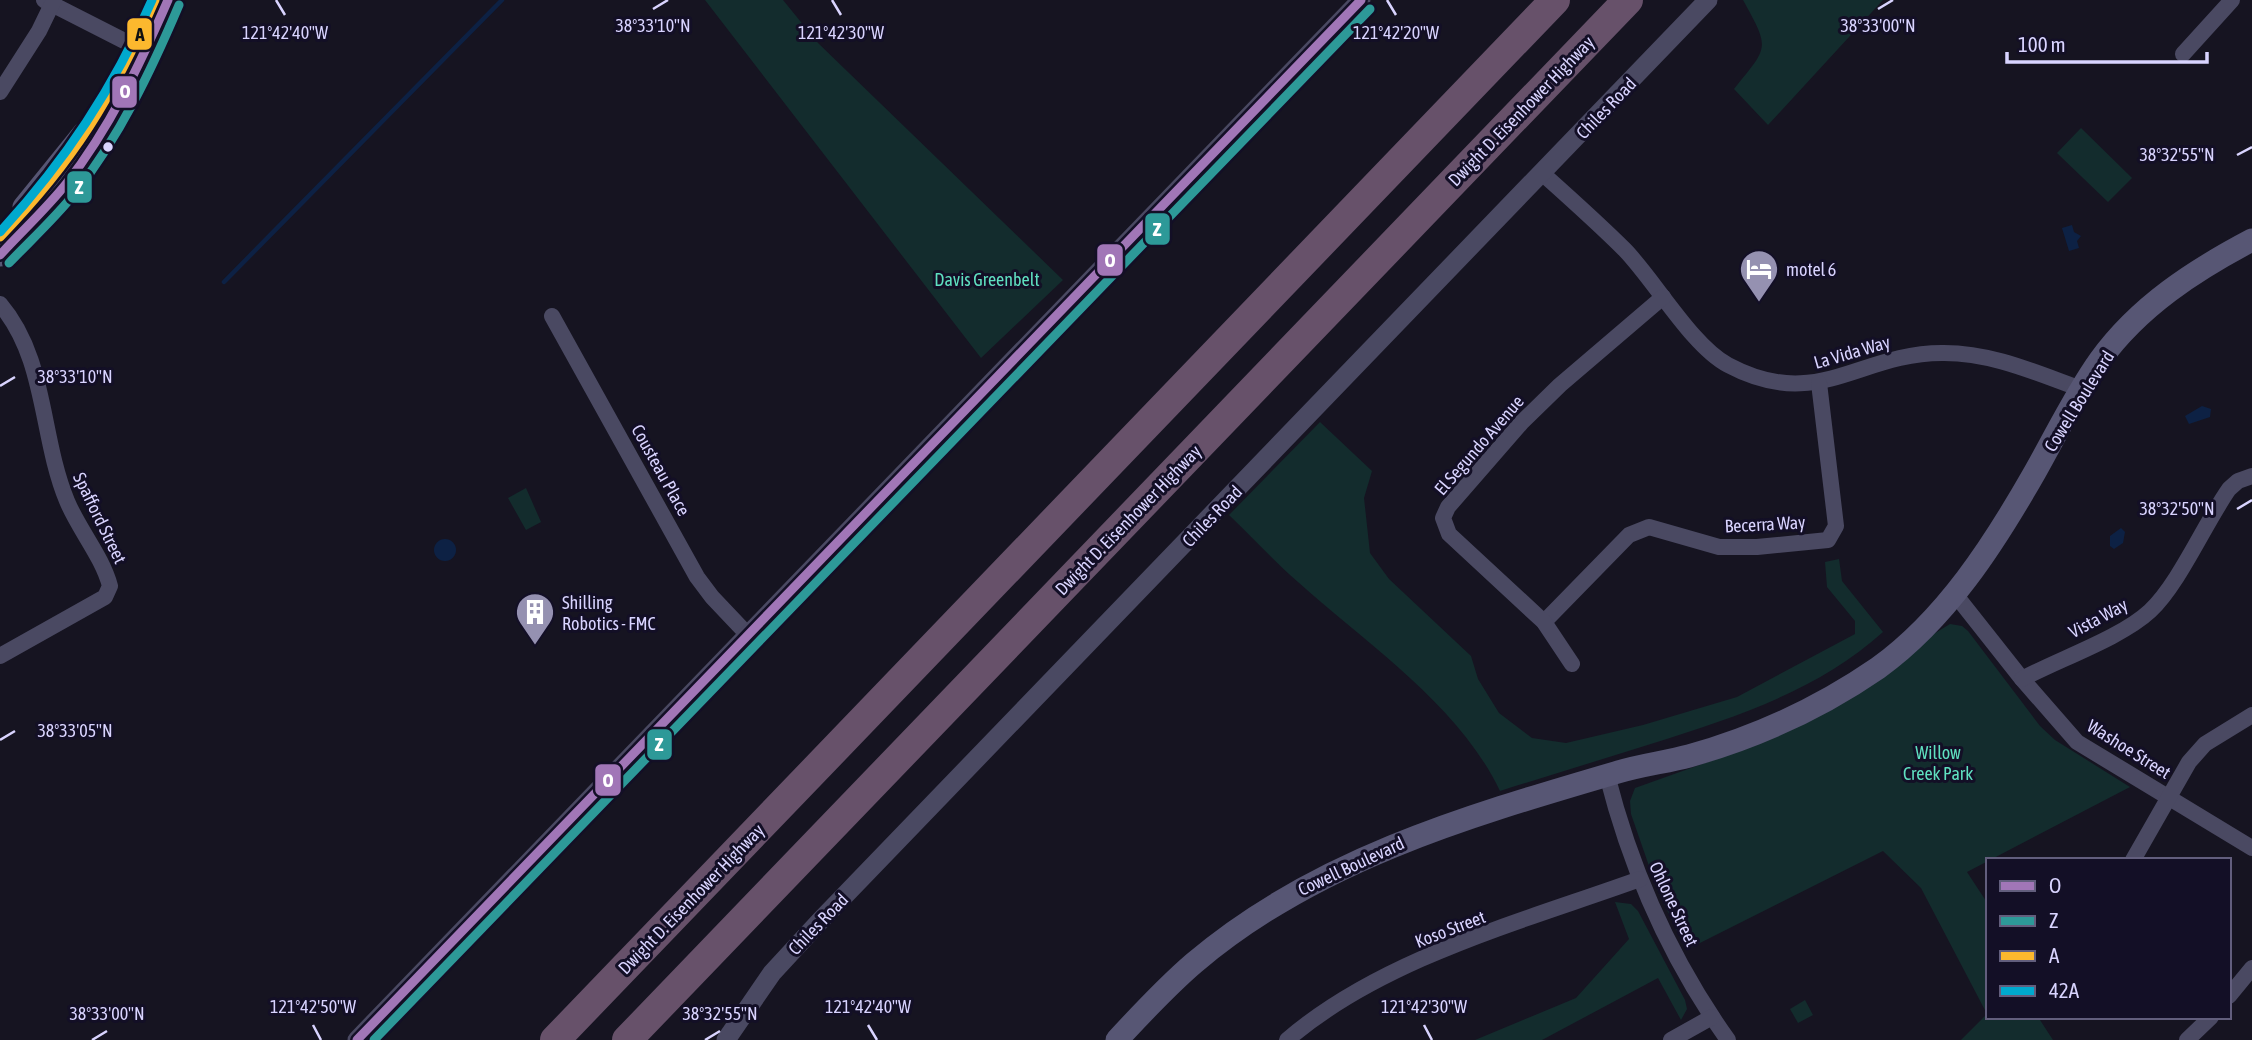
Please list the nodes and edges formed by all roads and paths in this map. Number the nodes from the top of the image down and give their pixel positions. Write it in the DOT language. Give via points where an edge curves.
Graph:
graph roads {
  1 [pos="152,0"];
  2 [pos="168,0"];
  3 [pos="1361,0"];
  4 [pos="1555,0"];
  5 [pos="1628,0"];
  6 [pos="1709,0"];
  7 [pos="2232,0"];
  8 [pos="50,1"];
  9 [pos="139,49"];
  10 [pos="2183,54"];
  11 [pos="0,92"];
  12 [pos="1543,174"];
  13 [pos="0,232"];
  14 [pos="2252,240"];
  15 [pos="0,255"];
  16 [pos="1663,297"];
  17 [pos="0,304"];
  18 [pos="552,316"];
  19 [pos="1819,383"];
  20 [pos="2081,389"];
  21 [pos="2252,476"];
  22 [pos="1950,597"];
  23 [pos="1544,622"];
  24 [pos="748,635"];
  25 [pos="0,656"];
  26 [pos="1572,664"];
  27 [pos="2022,678"];
  28 [pos="2252,715"];
  29 [pos="1617,772"];
  30 [pos="2169,797"];
  31 [pos="2252,848"];
  32 [pos="2134,858"];
  33 [pos="1640,879"];
  34 [pos="2252,968"];
  35 [pos="2231,994"];
  36 [pos="1712,1017"];
  37 [pos="2209,1019"];
  38 [pos="357,1040"];
  39 [pos="555,1040"];
  40 [pos="627,1040"];
  41 [pos="726,1040"];
  42 [pos="1117,1040"];
  43 [pos="1287,1040"];
  44 [pos="1671,1040"];
  45 [pos="1728,1040"];
  46 [pos="2187,1040"];
  1 -- 9 [label="main road"];
  2 -- 9 [label="main road"];
  3 -- 24 [label="street"];
  4 -- 39 [label="highway, Dwight D. Eisenhower Highway"];
  5 -- 40 [label="highway, Dwight D. Eisenhower Highway"];
  6 -- 12 [label="street, Chiles Road"];
  7 -- 10 [label="street"];
  8 -- 9 [label="street"];
  8 -- 11 [label="street"];
  9 -- 13 [label="main road" via="87,130"];
  9 -- 15 [label="main road" via="103,133 71,178"];
  12 -- 16 [label="street, La Vida Way" via="1625,250"];
  12 -- 41 [label="street, Chiles Road" via="820,921 772,972"];
  14 -- 20 [label="main road, Cowell Boulevard" via="2205,265 2160,299 2102,357"];
  16 -- 19 [label="street, La Vida Way" via="1725,364 1768,380"];
  16 -- 23 [label="street, El Segundo Avenue" via="1522,422 1443,518 1449,534"];
  17 -- 25 [label="street, Spafford Street" via="22,337 37,376 47,438 67,501 110,586 105,597"];
  18 -- 24 [label="street, Cousteau Place" via="697,577"];
  19 -- 20 [label="street, La Vida Way" via="1896,358 1942,353 1988,356"];
  19 -- 23 [label="street, Becerra Way" via="1836,526 1828,540 1719,547 1649,527 1639,529"];
  20 -- 22 [label="main road, Cowell Boulevard" via="1984,553"];
  21 -- 27 [label="street, Vista Way" via="2229,489 2150,611 2131,625"];
  22 -- 27 [label="street, Washoe Street"];
  22 -- 29 [label="main road, Cowell Boulevard" via="1925,610 1858,664 1796,701"];
  23 -- 26 [label="street, El Segundo Avenue"];
  24 -- 38 [label="street"];
  27 -- 30 [label="street, Washoe Street" via="2077,742"];
  28 -- 30 [label="street" via="2205,744"];
  29 -- 33 [label="street, Ohlone Street"];
  29 -- 42 [label="main road, Cowell Boulevard" via="1392,845 1302,888 1194,963"];
  30 -- 31 [label="street, Washoe Street"];
  30 -- 32 [label="street"];
  33 -- 36 [label="street, Ohlone Street" via="1670,946"];
  33 -- 43 [label="street, Koso Street" via="1407,967 1350,997"];
  34 -- 35 [label="street"];
  36 -- 44 [label="street"];
  36 -- 45 [label="street, Ohlone Street"];
  37 -- 46 [label="street"];
}
